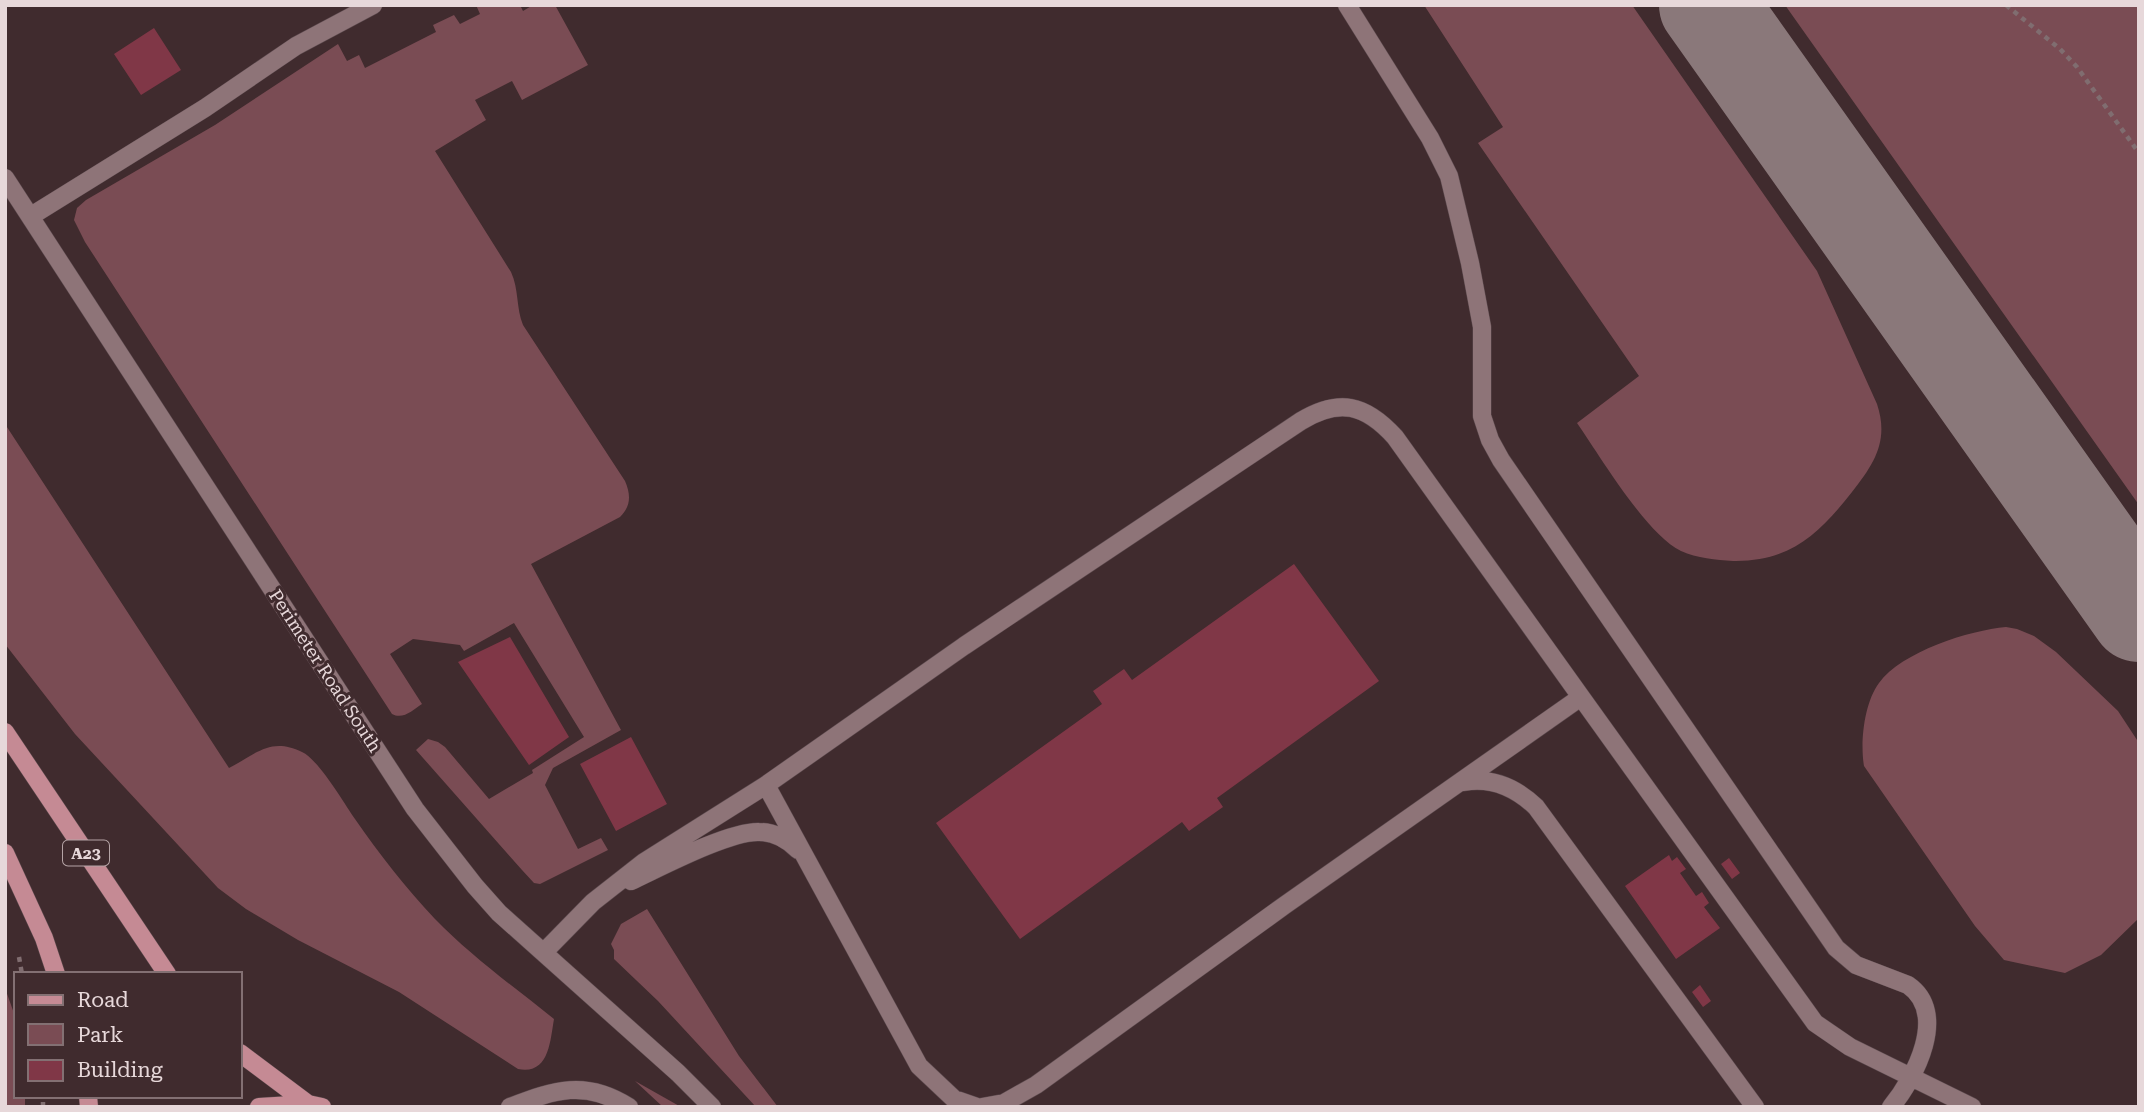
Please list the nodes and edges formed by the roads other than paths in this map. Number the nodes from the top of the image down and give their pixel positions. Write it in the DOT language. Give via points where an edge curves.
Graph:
graph roads {
  1 [pos="373,5"];
  2 [pos="1347,5"];
  3 [pos="5,178"];
  4 [pos="30,216"];
  5 [pos="1581,697"];
  6 [pos="5,732"];
  7 [pos="1462,783"];
  8 [pos="766,785"];
  9 [pos="5,853"];
  10 [pos="807,862"];
  11 [pos="603,895"];
  12 [pos="544,952"];
  13 [pos="55,972"];
  14 [pos="166,972"];
  15 [pos="242,1054"];
  16 [pos="1912,1079"];
  17 [pos="315,1105"];
  18 [pos="259,1107"];
  19 [pos="510,1107"];
  20 [pos="629,1107"];
  21 [pos="712,1107"];
  22 [pos="980,1107"];
  23 [pos="1755,1107"];
  24 [pos="1891,1107"];
  25 [pos="1972,1107"];
  1 -- 4 [label="street" via="296,46"];
  2 -- 16 [label="street" via="1449,176 1482,327 1482,416 1490,440 1836,948 1856,965 1908,985 1919,996 1926,1010 1926,1029"];
  3 -- 4 [label="street, Perimeter Road South"];
  4 -- 12 [label="street, Perimeter Road South" via="415,809 487,900"];
  5 -- 7 [label="street"];
  5 -- 8 [label="street" via="1395,437 1368,413 1335,407 1301,421 1126,537"];
  5 -- 16 [label="street" via="1815,1023"];
  6 -- 14 [label="main road, A23"];
  7 -- 22 [label="street" via="1036,1085 1004,1103"];
  7 -- 23 [label="street" via="1499,784 1536,807"];
  8 -- 10 [label="street"];
  8 -- 11 [label="street" via="651,857"];
  9 -- 13 [label="main road"];
  10 -- 11 [label="street" via="782,838 751,832 694,852"];
  10 -- 22 [label="street" via="919,1066 954,1099"];
  11 -- 12 [label="street"];
  12 -- 21 [label="street, Perimeter Road South"];
  15 -- 17 [label="main road"];
  16 -- 24 [label="street"];
  16 -- 25 [label="street"];
  17 -- 18 [label="main road"];
  19 -- 20 [label="street" via="573,1088 597,1092"];
}
